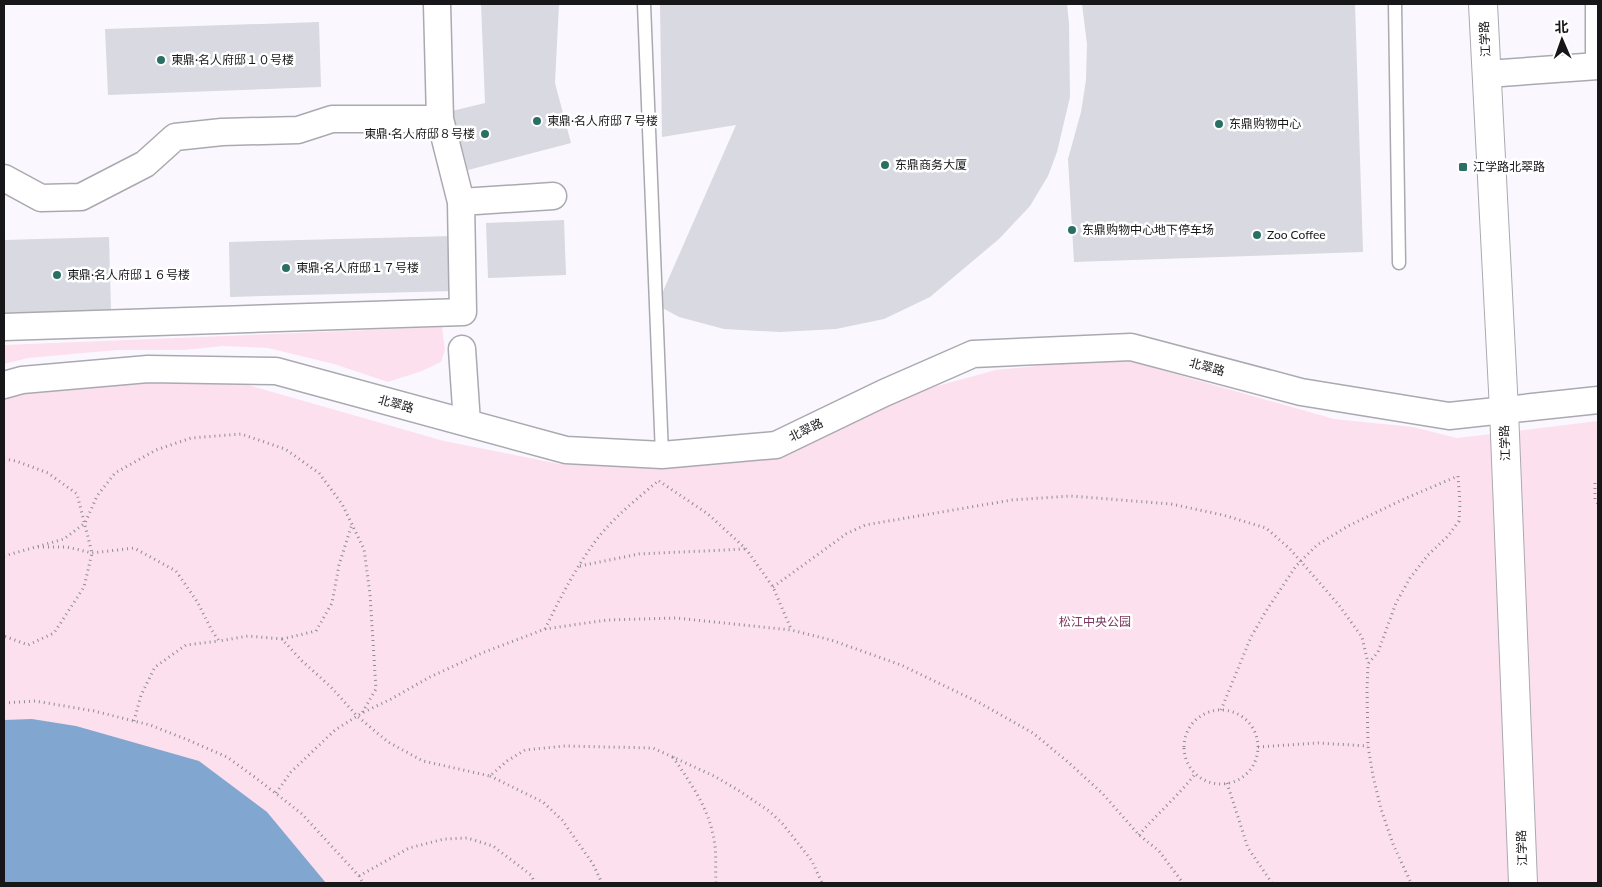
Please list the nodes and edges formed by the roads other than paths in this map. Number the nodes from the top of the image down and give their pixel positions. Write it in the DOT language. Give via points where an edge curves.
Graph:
graph roads {
  1 [pos="437,4"];
  2 [pos="644,4"];
  3 [pos="1395,4"];
  4 [pos="1483,4"];
  5 [pos="1592,4"];
  6 [pos="1595,66"];
  7 [pos="1486,74"];
  8 [pos="440,119"];
  9 [pos="4,178"];
  10 [pos="553,196"];
  11 [pos="461,202"];
  12 [pos="1399,263"];
  13 [pos="4,327"];
  14 [pos="462,349"];
  15 [pos="4,385"];
  16 [pos="1598,400"];
  17 [pos="1504,410"];
  18 [pos="467,423"];
  19 [pos="662,455"];
  20 [pos="1523,883"];
  1 -- 8 [label="street"];
  2 -- 19 [label="lane"];
  3 -- 12 [label="lane"];
  4 -- 7 [label="main road, 江学路"];
  5 -- 6 [label="lane"];
  6 -- 7 [label="street"];
  7 -- 17 [label="main road, 江学路"];
  8 -- 9 [label="street" via="332,119 298,130 175,137 145,164 82,197 41,198"];
  8 -- 11 [label="street"];
  10 -- 11 [label="street"];
  11 -- 13 [label="street" via="463,312"];
  14 -- 18 [label="street"];
  15 -- 18 [label="street, 北翠路" via="22,380 148,369 276,371"];
  16 -- 17 [label="street, 北翠路"];
  17 -- 19 [label="street, 北翠路" via="1449,416 1301,392 1131,347 973,354 776,445"];
  17 -- 20 [label="main road, 江学路"];
  18 -- 19 [label="street, 北翠路" via="566,450"];
}
